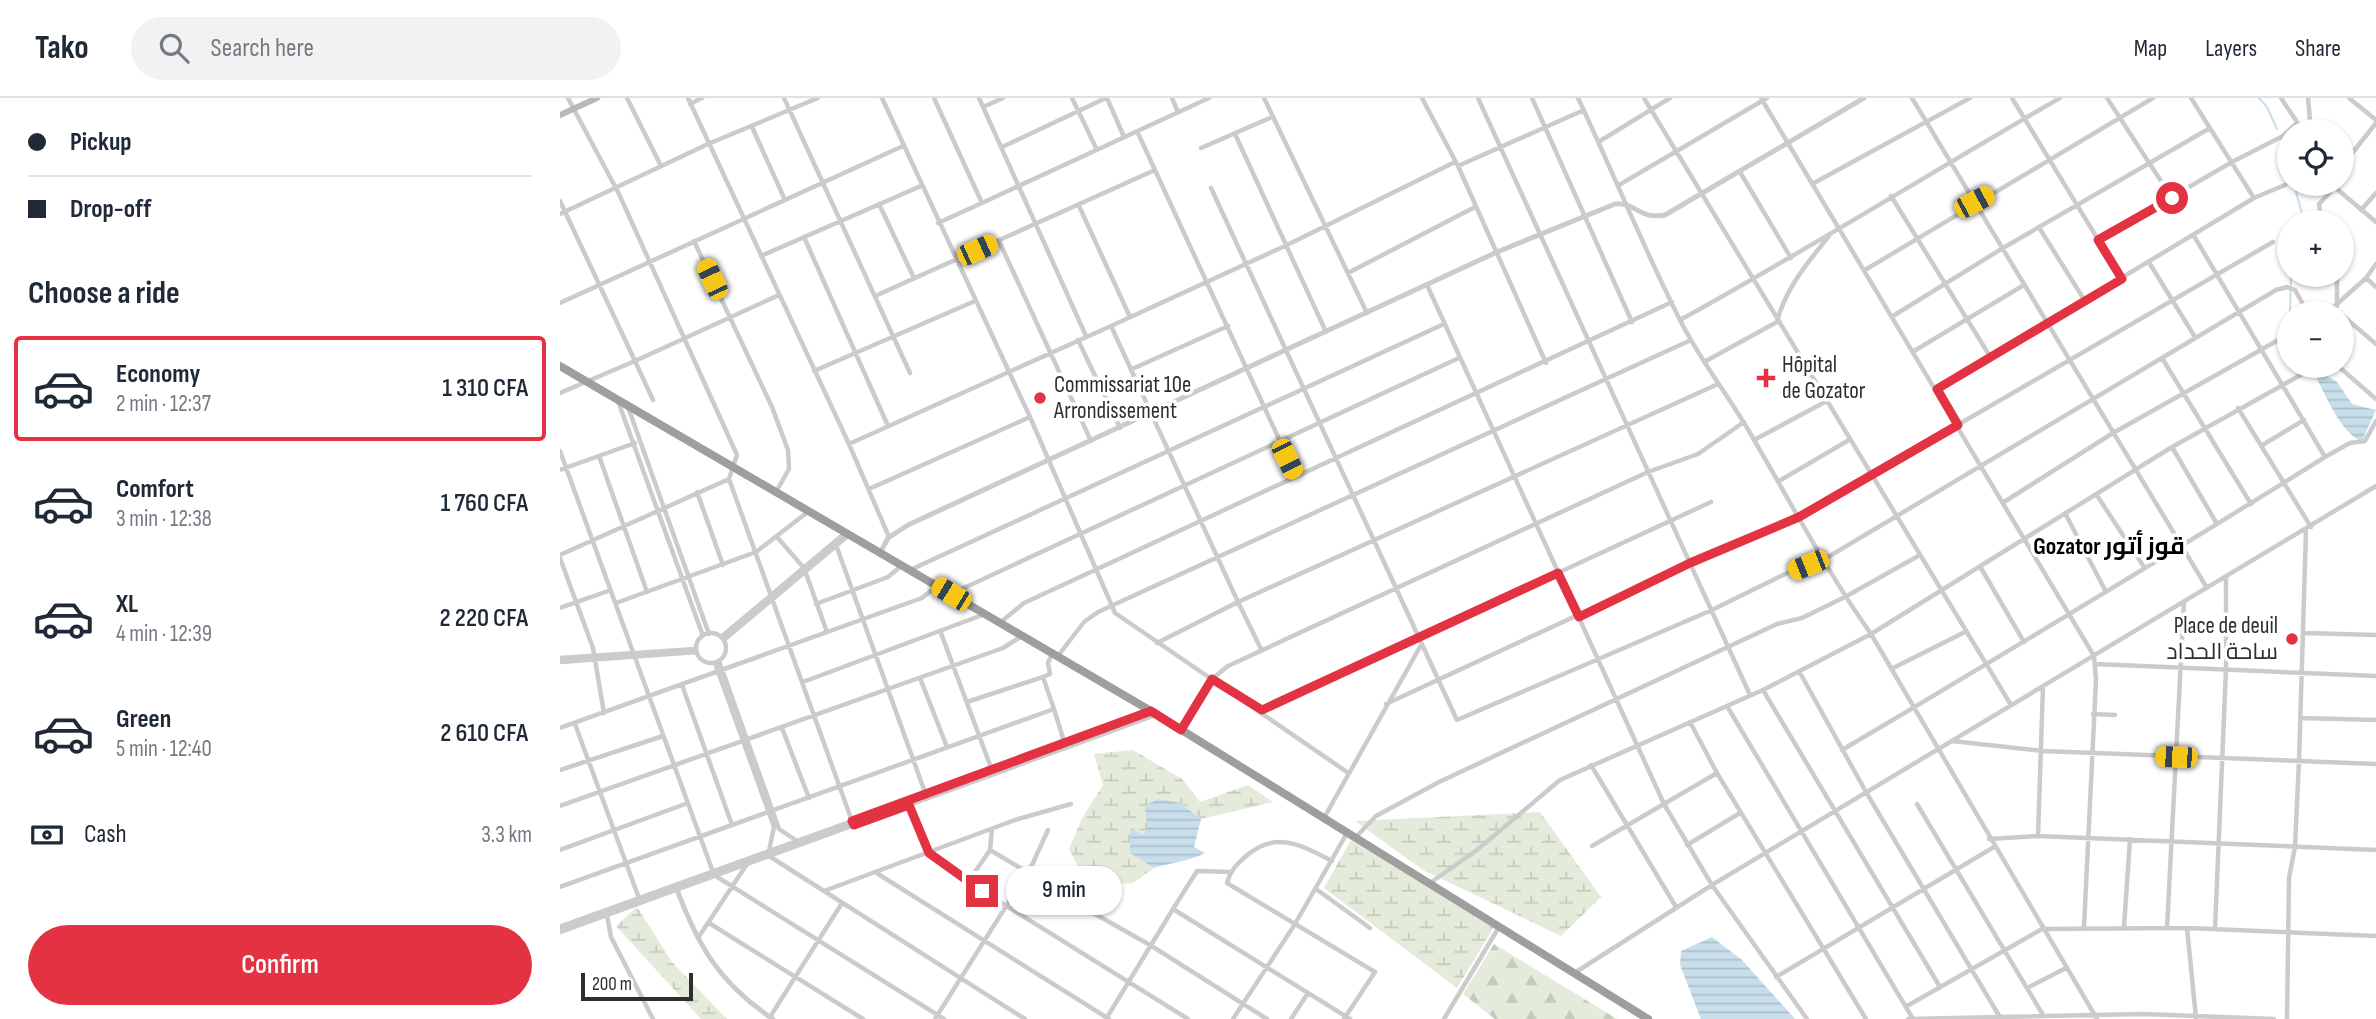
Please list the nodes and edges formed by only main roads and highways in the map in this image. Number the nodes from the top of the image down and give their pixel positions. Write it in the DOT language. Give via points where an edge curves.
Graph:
graph roads {
  1 [pos="597,98"];
  2 [pos="560,115"];
  3 [pos="560,366"];
  4 [pos="1648,1019"];
  1 -- 2 [label="main road"];
  3 -- 4 [label="highway" via="1154,713"];
}
